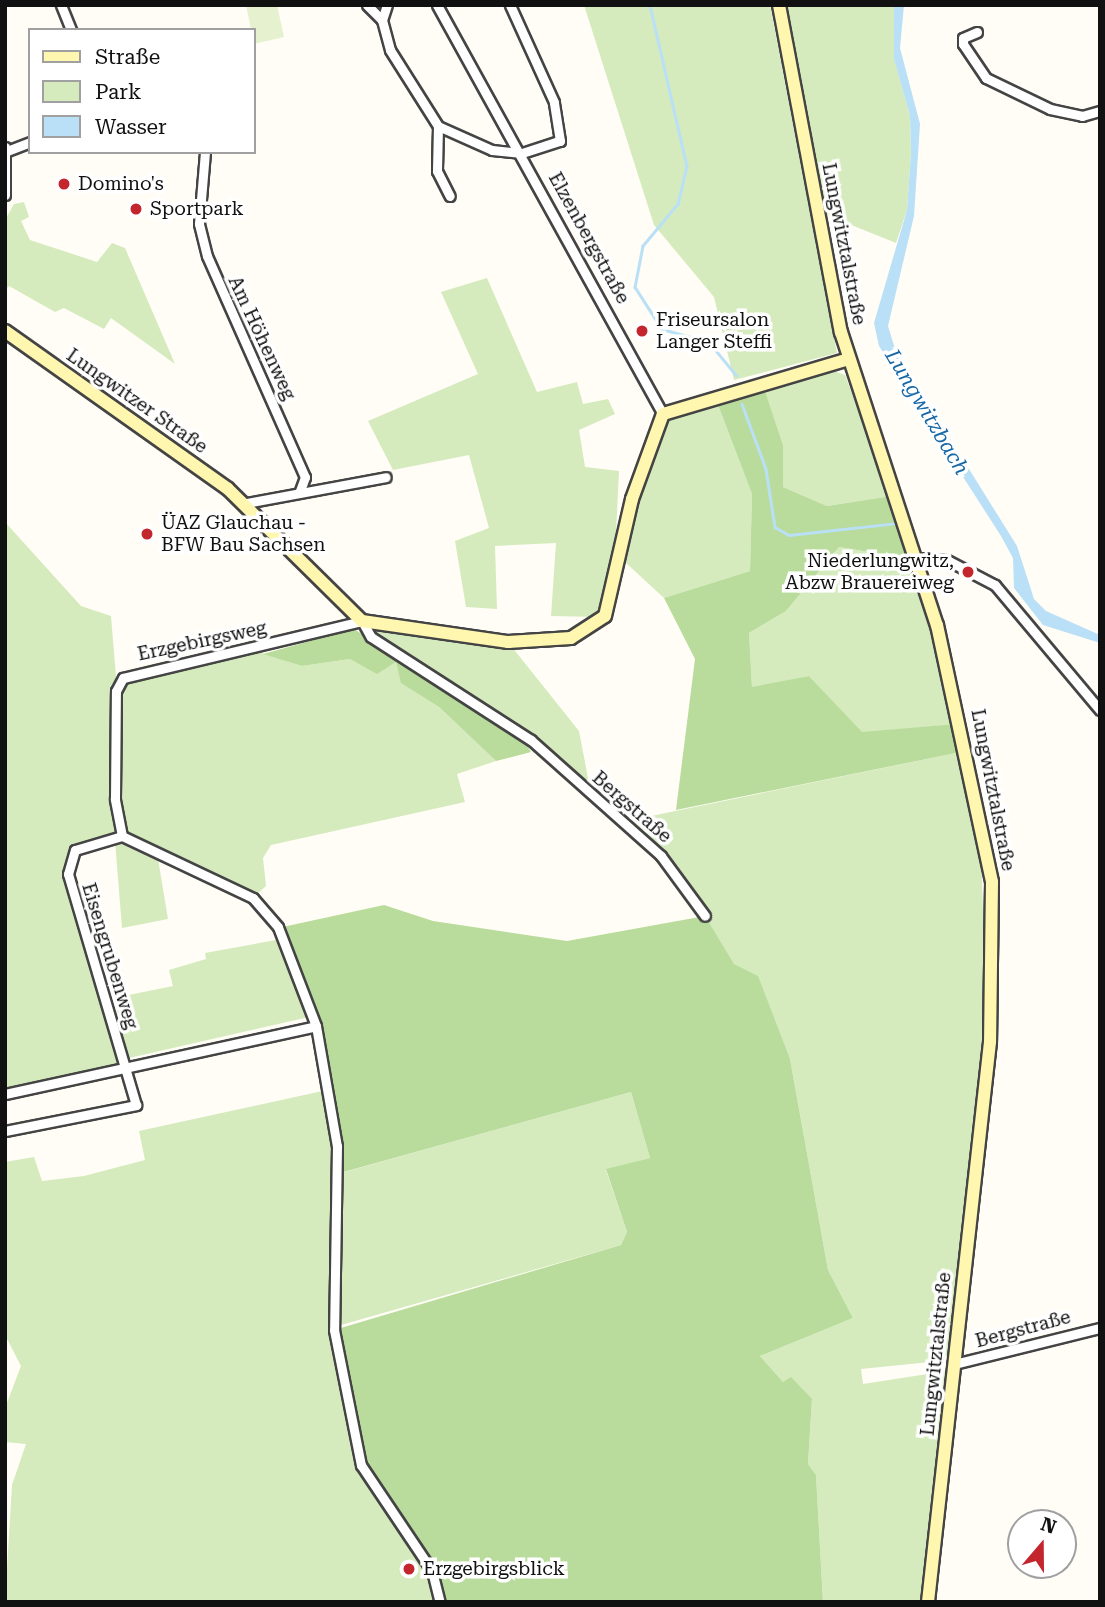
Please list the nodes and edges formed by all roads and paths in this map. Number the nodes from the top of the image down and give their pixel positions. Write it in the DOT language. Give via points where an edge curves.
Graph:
graph roads {
  1 [pos="61,5"];
  2 [pos="367,5"];
  3 [pos="387,5"];
  4 [pos="437,5"];
  5 [pos="510,5"];
  6 [pos="779,5"];
  7 [pos="382,20"];
  8 [pos="70,28"];
  9 [pos="976,32"];
  10 [pos="1100,111"];
  11 [pos="438,126"];
  12 [pos="28,143"];
  13 [pos="6,149"];
  14 [pos="522,153"];
  15 [pos="205,154"];
  16 [pos="5,195"];
  17 [pos="450,196"];
  18 [pos="5,331"];
  19 [pos="849,359"];
  20 [pos="663,414"];
  21 [pos="386,477"];
  22 [pos="300,491"];
  23 [pos="246,503"];
  24 [pos="918,558"];
  25 [pos="362,621"];
  26 [pos="1100,710"];
  27 [pos="122,836"];
  28 [pos="705,916"];
  29 [pos="316,1026"];
  30 [pos="127,1072"];
  31 [pos="5,1094"];
  32 [pos="5,1131"];
  33 [pos="1100,1328"];
  34 [pos="954,1364"];
  35 [pos="440,1602"];
  36 [pos="928,1602"];
  1 -- 8 [label="street"];
  2 -- 7 [label="street"];
  3 -- 7 [label="street"];
  4 -- 14 [label="street, Elzenbergstraße"];
  5 -- 14 [label="street, Elzenbergstraße" via="554,102 560,141"];
  6 -- 19 [label="main road, Lungwitztalstraße"];
  7 -- 11 [label="street" via="390,50"];
  9 -- 10 [label="street" via="963,38 963,44 986,78 1050,109 1082,116"];
  11 -- 14 [label="street" via="492,150"];
  11 -- 17 [label="street" via="437,171"];
  12 -- 13 [label="street"];
  13 -- 16 [label="street"];
  14 -- 20 [label="street, Elzenbergstraße"];
  15 -- 22 [label="street, Am Höhenweg" via="199,224 207,256 306,477"];
  18 -- 23 [label="main road, Lungwitzer Straße"];
  19 -- 20 [label="main road"];
  19 -- 24 [label="main road, Lungwitztalstraße"];
  20 -- 25 [label="main road" via="632,499 613,599 589,630 548,643 508,642"];
  21 -- 22 [label="street"];
  22 -- 23 [label="street"];
  23 -- 25 [label="main road, Lungwitzer Straße"];
  24 -- 26 [label="street" via="947,560 995,585"];
  24 -- 34 [label="main road, Lungwitztalstraße" via="976,786 995,925 990,1042"];
  25 -- 27 [label="street, Erzgebirgsweg" via="123,678 116,691 115,799"];
  25 -- 28 [label="street, Bergstraße" via="371,637 524,736 661,856"];
  27 -- 29 [label="street" via="223,881 270,915"];
  27 -- 30 [label="street, Eisengrubenweg" via="75,850 69,880"];
  29 -- 30 [label="street"];
  29 -- 35 [label="street" via="340,1173 330,1269 337,1364 361,1465 432,1571"];
  30 -- 31 [label="street"];
  30 -- 32 [label="street, Eisengrubenweg" via="136,1105"];
  33 -- 34 [label="street, Bergstraße"];
  34 -- 36 [label="main road, Lungwitztalstraße"];
}
